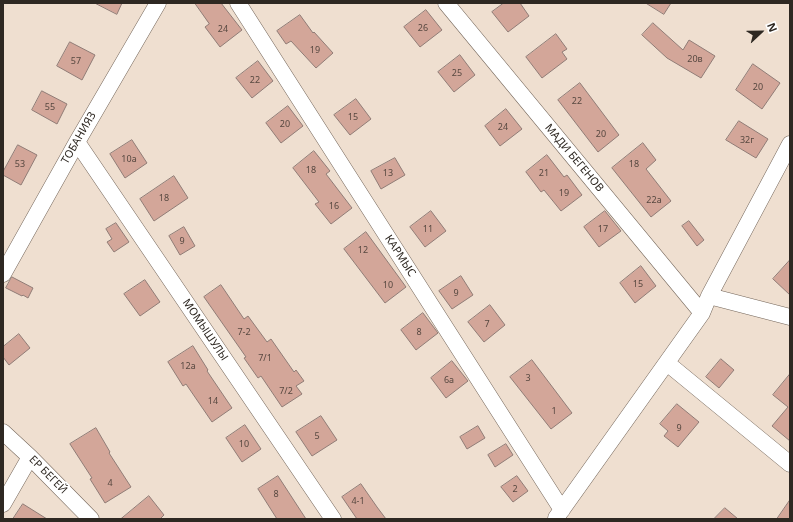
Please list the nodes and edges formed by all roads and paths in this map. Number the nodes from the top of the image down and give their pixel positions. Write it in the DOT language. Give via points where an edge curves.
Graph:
graph roads {
  1 [pos="158,3"];
  2 [pos="238,3"];
  3 [pos="446,3"];
  4 [pos="77,142"];
  5 [pos="790,144"];
  6 [pos="3,274"];
  7 [pos="709,296"];
  8 [pos="702,313"];
  9 [pos="790,317"];
  10 [pos="667,363"];
  11 [pos="3,432"];
  12 [pos="30,457"];
  13 [pos="790,464"];
  14 [pos="3,504"];
  15 [pos="558,514"];
  16 [pos="91,519"];
  17 [pos="333,519"];
  1 -- 4 [label="street, ТОБАНИЯЗ"];
  2 -- 15 [label="street, КАРМЫС"];
  3 -- 8 [label="street, МАДИ БЕГЕНОВ"];
  4 -- 6 [label="street, ТОБАНИЯЗ"];
  4 -- 17 [label="street, МОМЫШУЛЫ"];
  5 -- 7 [label="street"];
  7 -- 8 [label="street"];
  7 -- 9 [label="street"];
  8 -- 10 [label="street"];
  10 -- 13 [label="street"];
  10 -- 15 [label="street"];
  11 -- 12 [label="street, ЕР БЕГЕЙ"];
  12 -- 14 [label="street"];
  12 -- 16 [label="street, ЕР БЕГЕЙ"];
}
